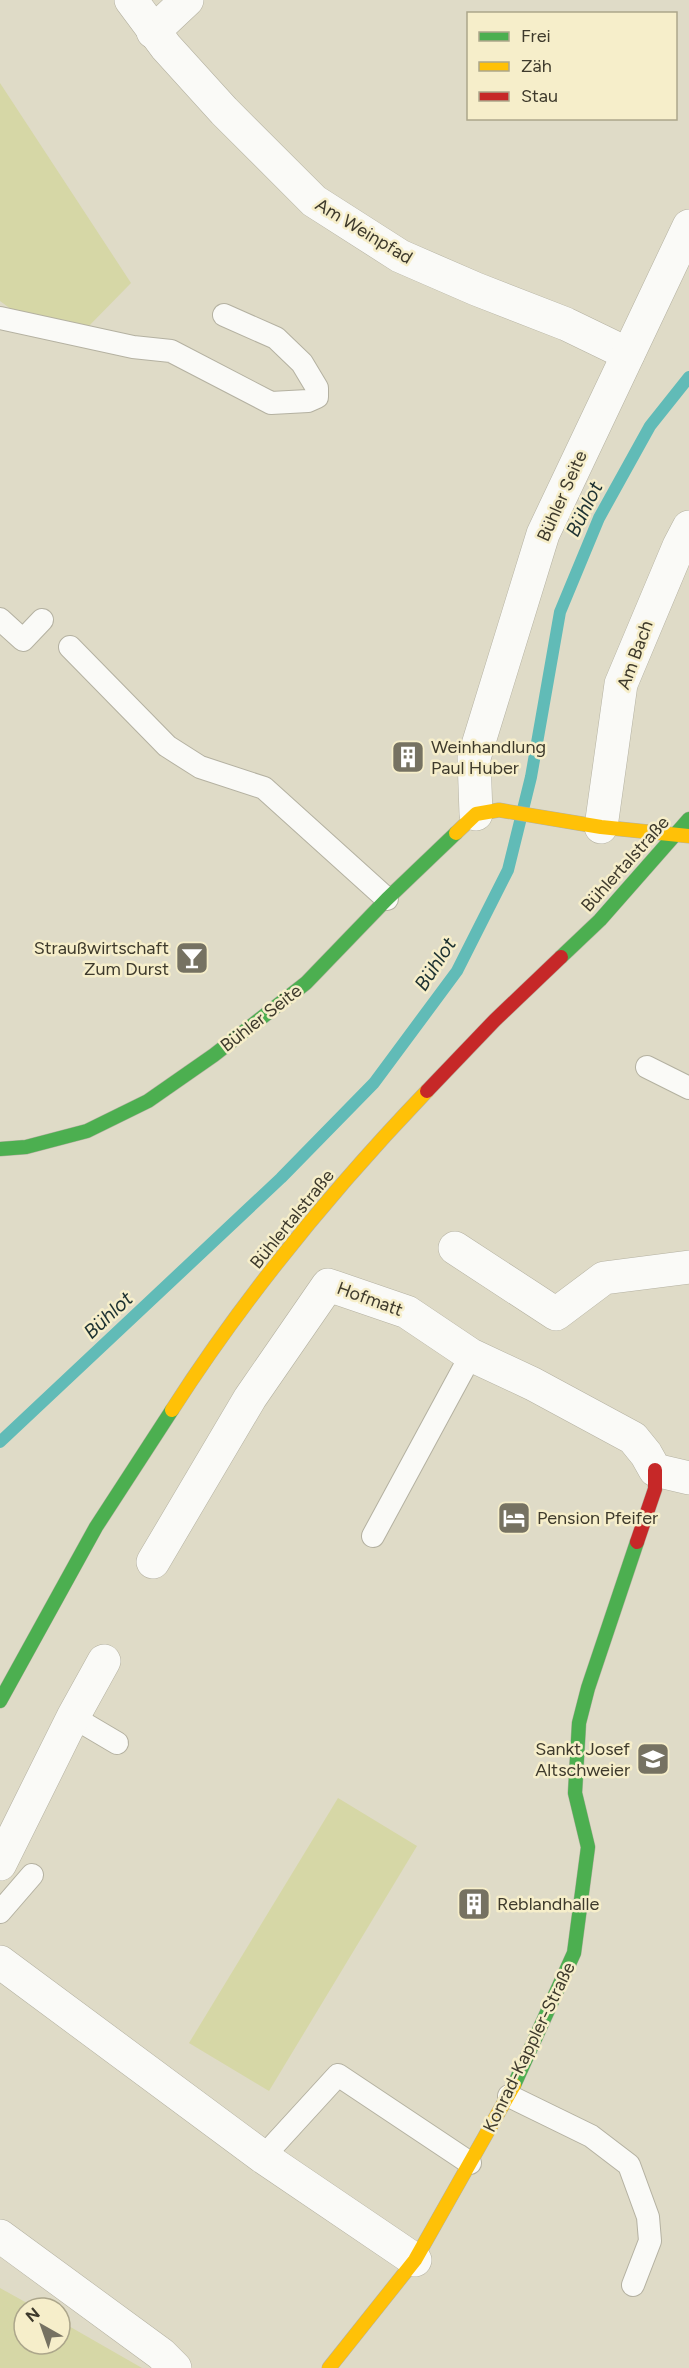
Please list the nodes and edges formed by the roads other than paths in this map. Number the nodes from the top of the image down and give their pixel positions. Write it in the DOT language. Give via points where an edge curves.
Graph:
graph roads {
  1 [pos="131,0"];
  2 [pos="187,0"];
  3 [pos="153,32"];
  4 [pos="689,226"];
  5 [pos="224,315"];
  6 [pos="0,318"];
  7 [pos="628,354"];
  8 [pos="689,527"];
  9 [pos="0,619"];
  10 [pos="42,620"];
  11 [pos="70,647"];
  12 [pos="488,812"];
  13 [pos="689,819"];
  14 [pos="601,827"];
  15 [pos="683,835"];
  16 [pos="387,899"];
  17 [pos="647,1067"];
  18 [pos="689,1088"];
  19 [pos="0,1149"];
  20 [pos="454,1248"];
  21 [pos="689,1267"];
  22 [pos="471,1355"];
  23 [pos="655,1470"];
  24 [pos="689,1478"];
  25 [pos="373,1536"];
  26 [pos="153,1562"];
  27 [pos="104,1661"];
  28 [pos="0,1701"];
  29 [pos="73,1717"];
  30 [pos="117,1743"];
  31 [pos="0,1864"];
  32 [pos="32,1875"];
  33 [pos="0,1912"];
  34 [pos="0,1962"];
  35 [pos="509,2096"];
  36 [pos="263,2157"];
  37 [pos="470,2163"];
  38 [pos="0,2236"];
  39 [pos="415,2260"];
  40 [pos="633,2285"];
  41 [pos="175,2368"];
  42 [pos="329,2368"];
  1 -- 3 [label="street, Am Weinpfad"];
  2 -- 3 [label="street"];
  3 -- 7 [label="street, Am Weinpfad" via="224,111 314,201 400,256 566,324"];
  4 -- 7 [label="street, Bühler Seite"];
  5 -- 6 [label="lane" via="276,338 302,363 317,388 317,397 271,403 171,351 133,347"];
  7 -- 12 [label="street, Bühler Seite" via="543,534 474,758"];
  8 -- 14 [label="street, Am Bach" via="621,684"];
  9 -- 10 [label="lane" via="23,640"];
  11 -- 16 [label="lane" via="166,746 200,767 264,788"];
  12 -- 14 [label="street"];
  12 -- 16 [label="street, Bühler Seite"];
  13 -- 15 [label="street, Bühlertalstraße"];
  14 -- 15 [label="street"];
  15 -- 28 [label="street, Bühlertalstraße" via="495,1020 386,1134 271,1272 188,1385 96,1527"];
  16 -- 19 [label="street, Bühler Seite" via="306,983 148,1101 87,1131 26,1147"];
  17 -- 18 [label="lane"];
  20 -- 21 [label="street" via="556,1314 604,1278"];
  22 -- 23 [label="street, Hofmatt" via="633,1438"];
  22 -- 25 [label="lane"];
  22 -- 26 [label="street, Hofmatt" via="407,1312 328,1285 250,1398"];
  23 -- 24 [label="street"];
  23 -- 35 [label="street, Konrad-Kappler-Straße" via="655,1489 579,1723 575,1793 588,1846 574,1953"];
  27 -- 29 [label="street"];
  29 -- 30 [label="lane"];
  29 -- 31 [label="street"];
  32 -- 33 [label="lane"];
  34 -- 36 [label="street"];
  35 -- 37 [label="street, Konrad-Kappler-Straße"];
  35 -- 40 [label="lane" via="591,2136 629,2165 648,2217 650,2241"];
  36 -- 37 [label="lane" via="338,2075"];
  36 -- 39 [label="street"];
  37 -- 39 [label="street, Konrad-Kappler-Straße"];
  38 -- 41 [label="street" via="162,2354"];
  39 -- 42 [label="street, Konrad-Kappler-Straße"];
}
